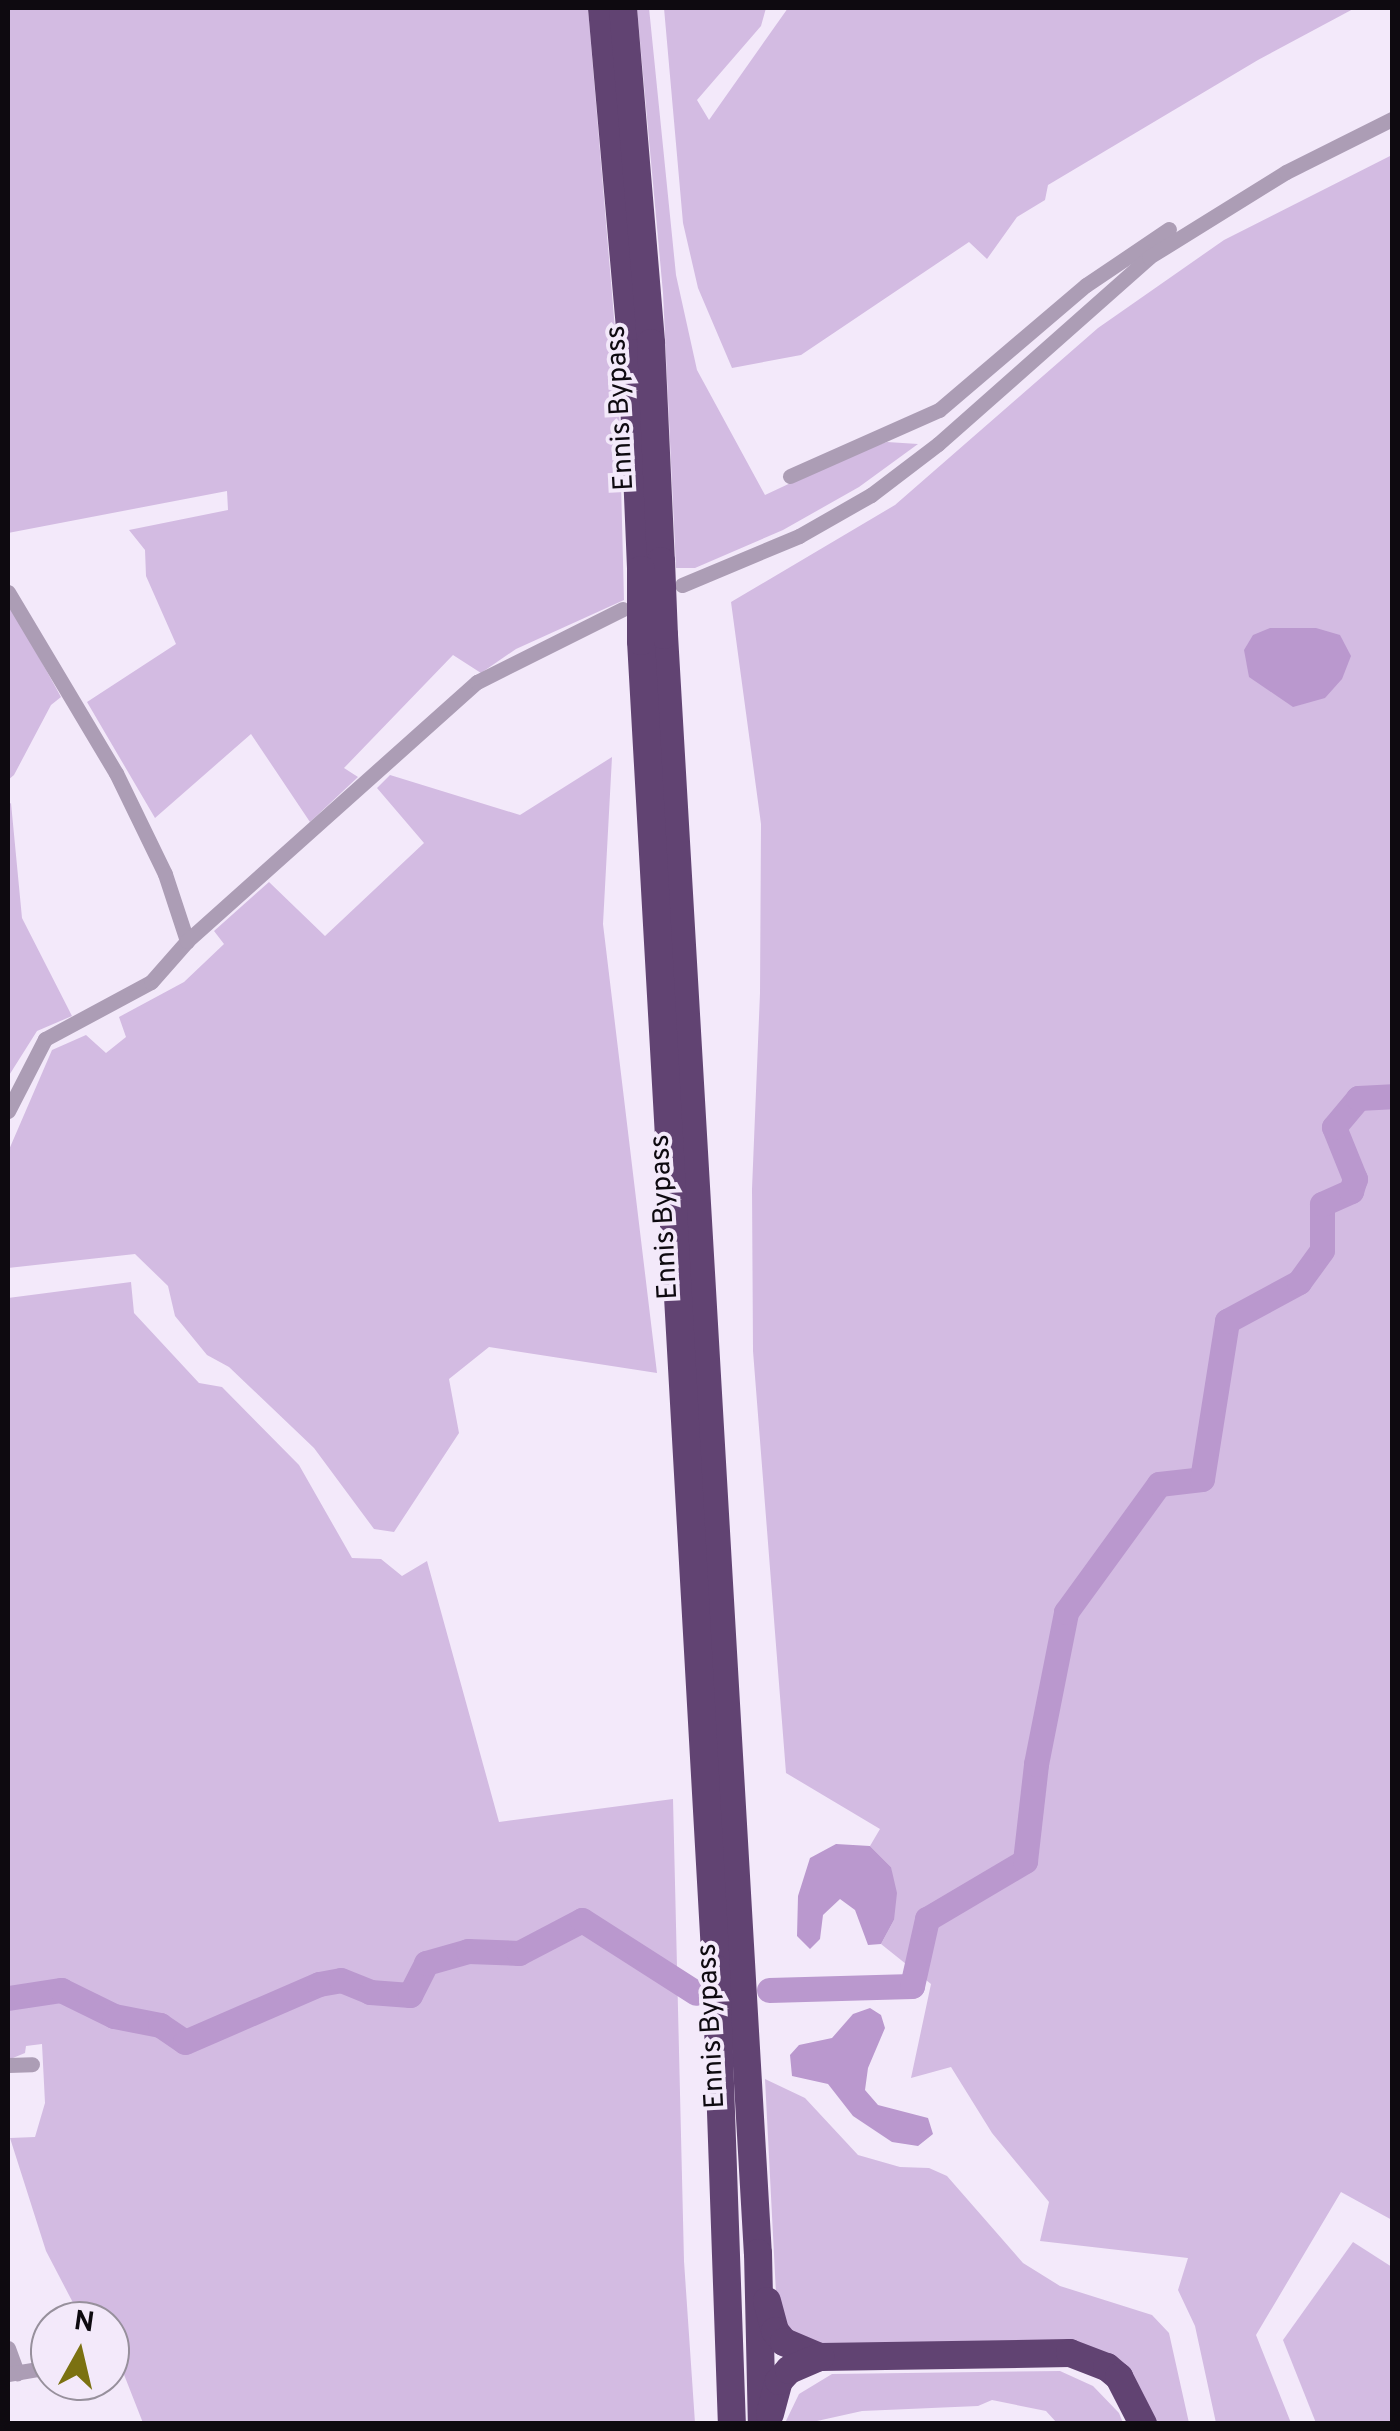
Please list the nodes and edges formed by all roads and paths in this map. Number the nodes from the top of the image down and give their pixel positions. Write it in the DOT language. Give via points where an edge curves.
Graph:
graph roads {
  1 [pos="602,8"];
  2 [pos="622,8"];
  3 [pos="1392,119"];
  4 [pos="1169,229"];
  5 [pos="1086,286"];
  6 [pos="1100,301"];
  7 [pos="920,418"];
  8 [pos="938,444"];
  9 [pos="790,476"];
  10 [pos="650,565"];
  11 [pos="682,585"];
  12 [pos="8,592"];
  13 [pos="622,609"];
  14 [pos="652,638"];
  15 [pos="187,940"];
  16 [pos="8,1111"];
  17 [pos="32,2064"];
  18 [pos="8,2065"];
  19 [pos="758,2253"];
  20 [pos="8,2348"];
  21 [pos="820,2358"];
  22 [pos="12,2374"];
  23 [pos="732,2424"];
  24 [pos="762,2424"];
  25 [pos="769,2424"];
  26 [pos="1143,2424"];
  1 -- 10 [label="highway, Ennis Bypass"];
  2 -- 10 [label="highway, Ennis Bypass" via="651,343"];
  3 -- 6 [label="street" via="1286,172 1149,257"];
  4 -- 5 [label="street"];
  5 -- 6 [label="street"];
  5 -- 7 [label="street" via="939,410"];
  6 -- 8 [label="street"];
  7 -- 8 [label="street"];
  7 -- 9 [label="street"];
  8 -- 11 [label="street" via="871,495 799,536"];
  10 -- 14 [label="highway, Ennis Bypass, bridge"];
  12 -- 15 [label="street" via="116,773 165,874"];
  13 -- 15 [label="street" via="478,682"];
  14 -- 19 [label="highway, Ennis Bypass"];
  14 -- 23 [label="highway, Ennis Bypass"];
  15 -- 16 [label="street" via="151,982 44,1039"];
  17 -- 18 [label="street"];
  19 -- 21 [label="highway" via="774,2331"];
  19 -- 24 [label="highway, Ennis Bypass"];
  20 -- 22 [label="street"];
  21 -- 25 [label="highway" via="779,2381"];
  21 -- 26 [label="highway" via="1070,2353 1120,2377"];
}
